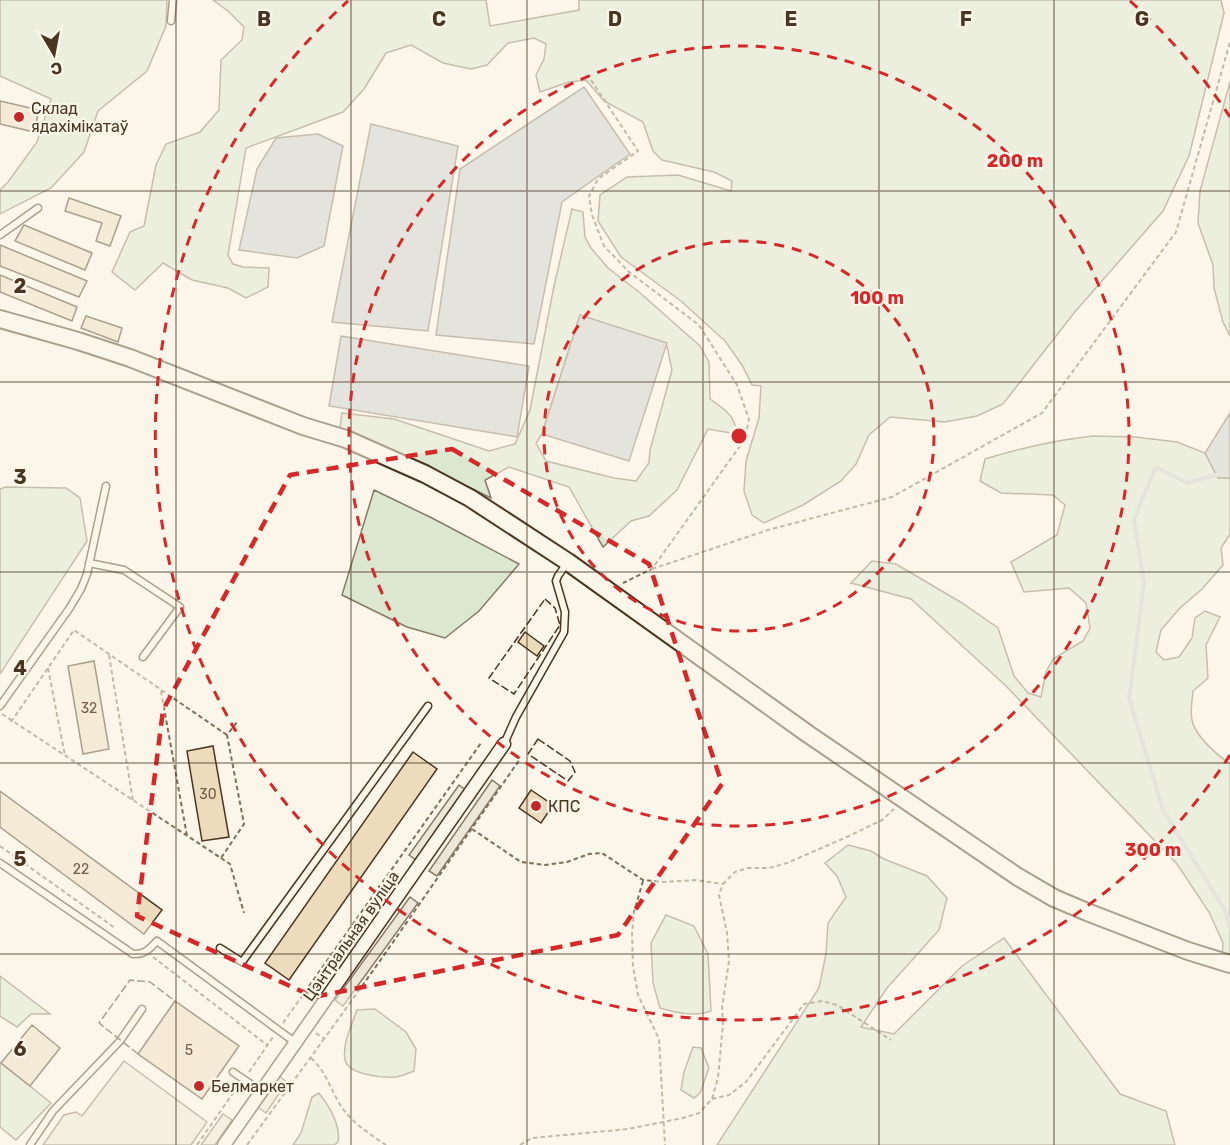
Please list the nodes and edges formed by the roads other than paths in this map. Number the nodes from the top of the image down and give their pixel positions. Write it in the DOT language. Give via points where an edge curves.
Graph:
graph roads {
  1 [pos="173,0"];
  2 [pos="171,21"];
  3 [pos="38,208"];
  4 [pos="0,235"];
  5 [pos="0,319"];
  6 [pos="106,486"];
  7 [pos="568,562"];
  8 [pos="89,563"];
  9 [pos="143,657"];
  10 [pos="0,706"];
  11 [pos="428,706"];
  12 [pos="504,744"];
  13 [pos="0,863"];
  14 [pos="220,948"];
  15 [pos="1230,964"];
  16 [pos="142,1009"];
  17 [pos="296,1043"];
  18 [pos="233,1072"];
  19 [pos="261,1092"];
  20 [pos="30,1145"];
  21 [pos="224,1145"];
  1 -- 2 [label="lane"];
  3 -- 4 [label="lane"];
  5 -- 7 [label="street" via="130,358 356,444 470,498"];
  6 -- 8 [label="lane"];
  7 -- 12 [label="lane" via="556,580 565,612 564,632"];
  7 -- 15 [label="street" via="904,801 1018,877 1087,912"];
  8 -- 9 [label="lane" via="124,570 180,607"];
  8 -- 10 [label="lane" via="76,599"];
  11 -- 14 [label="lane" via="242,962"];
  12 -- 17 [label="street, Цэнтральная вуліца"];
  13 -- 17 [label="lane" via="133,954 140,955 157,941"];
  16 -- 20 [label="lane" via="120,1041 53,1111"];
  17 -- 19 [label="street, Цэнтральная вуліца"];
  18 -- 19 [label="lane"];
  19 -- 21 [label="street, Цэнтральная вуліца"];
}
